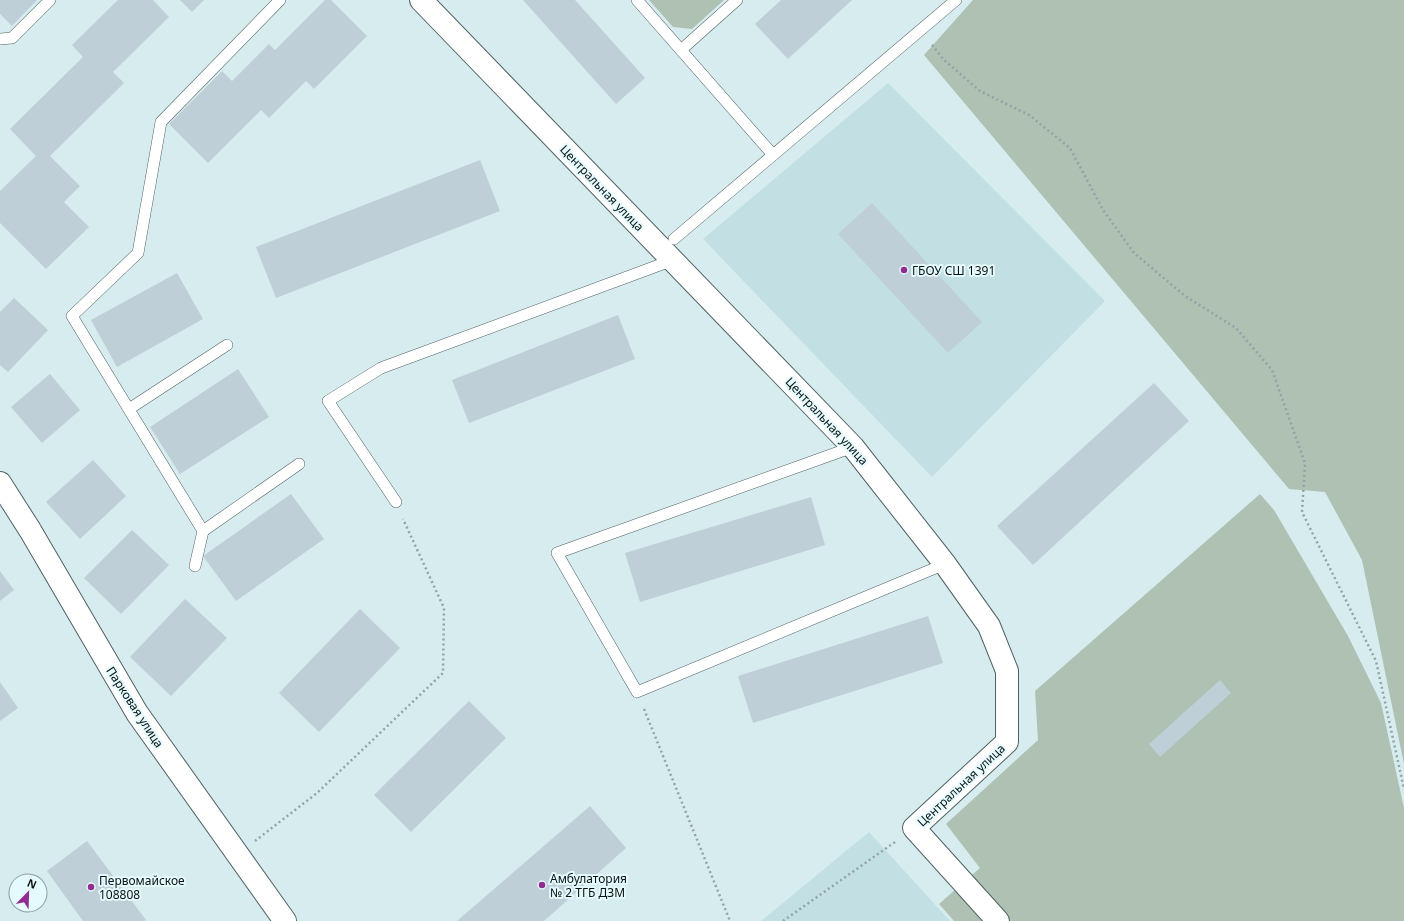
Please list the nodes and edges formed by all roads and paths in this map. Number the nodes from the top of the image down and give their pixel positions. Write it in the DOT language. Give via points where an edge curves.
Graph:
graph roads {
  1 [pos="50,0"];
  2 [pos="280,0"];
  3 [pos="421,0"];
  4 [pos="638,0"];
  5 [pos="737,0"];
  6 [pos="956,0"];
  7 [pos="920,30"];
  8 [pos="0,39"];
  9 [pos="681,50"];
  10 [pos="773,155"];
  11 [pos="673,250"];
  12 [pos="227,345"];
  13 [pos="129,409"];
  14 [pos="853,447"];
  15 [pos="299,464"];
  16 [pos="0,483"];
  17 [pos="396,502"];
  18 [pos="203,531"];
  19 [pos="945,564"];
  20 [pos="195,566"];
  21 [pos="637,692"];
  22 [pos="1404,789"];
  23 [pos="914,828"];
  24 [pos="238,854"];
  25 [pos="285,921"];
  26 [pos="730,921"];
  27 [pos="783,921"];
  28 [pos="998,921"];
  1 -- 8 [label="lane" via="12,38"];
  2 -- 13 [label="lane" via="161,122 138,253 72,316"];
  3 -- 11 [label="street, Центральная улица"];
  4 -- 9 [label="lane"];
  5 -- 9 [label="lane"];
  6 -- 7 [label="lane"];
  7 -- 10 [label="lane"];
  7 -- 22 [label="path" via="944,60 980,91 1029,115 1070,148 1103,210 1134,253 1185,296 1236,328 1272,370 1306,463 1302,512 1376,661"];
  9 -- 10 [label="lane"];
  10 -- 11 [label="lane"];
  11 -- 14 [label="street, Центральная улица"];
  11 -- 17 [label="lane" via="381,368 328,401"];
  12 -- 13 [label="lane"];
  13 -- 18 [label="lane"];
  14 -- 19 [label="street, Центральная улица"];
  14 -- 21 [label="lane" via="557,553"];
  15 -- 18 [label="lane"];
  16 -- 24 [label="street, Парковая улица" via="137,713"];
  17 -- 24 [label="path" via="444,608 443,673 317,793"];
  18 -- 20 [label="lane"];
  19 -- 21 [label="lane"];
  19 -- 23 [label="street, Центральная улица" via="989,626 1007,671 1007,742"];
  21 -- 26 [label="path"];
  23 -- 27 [label="path"];
  23 -- 28 [label="street, Центральная улица"];
  24 -- 25 [label="street, Парковая улица"];
}
